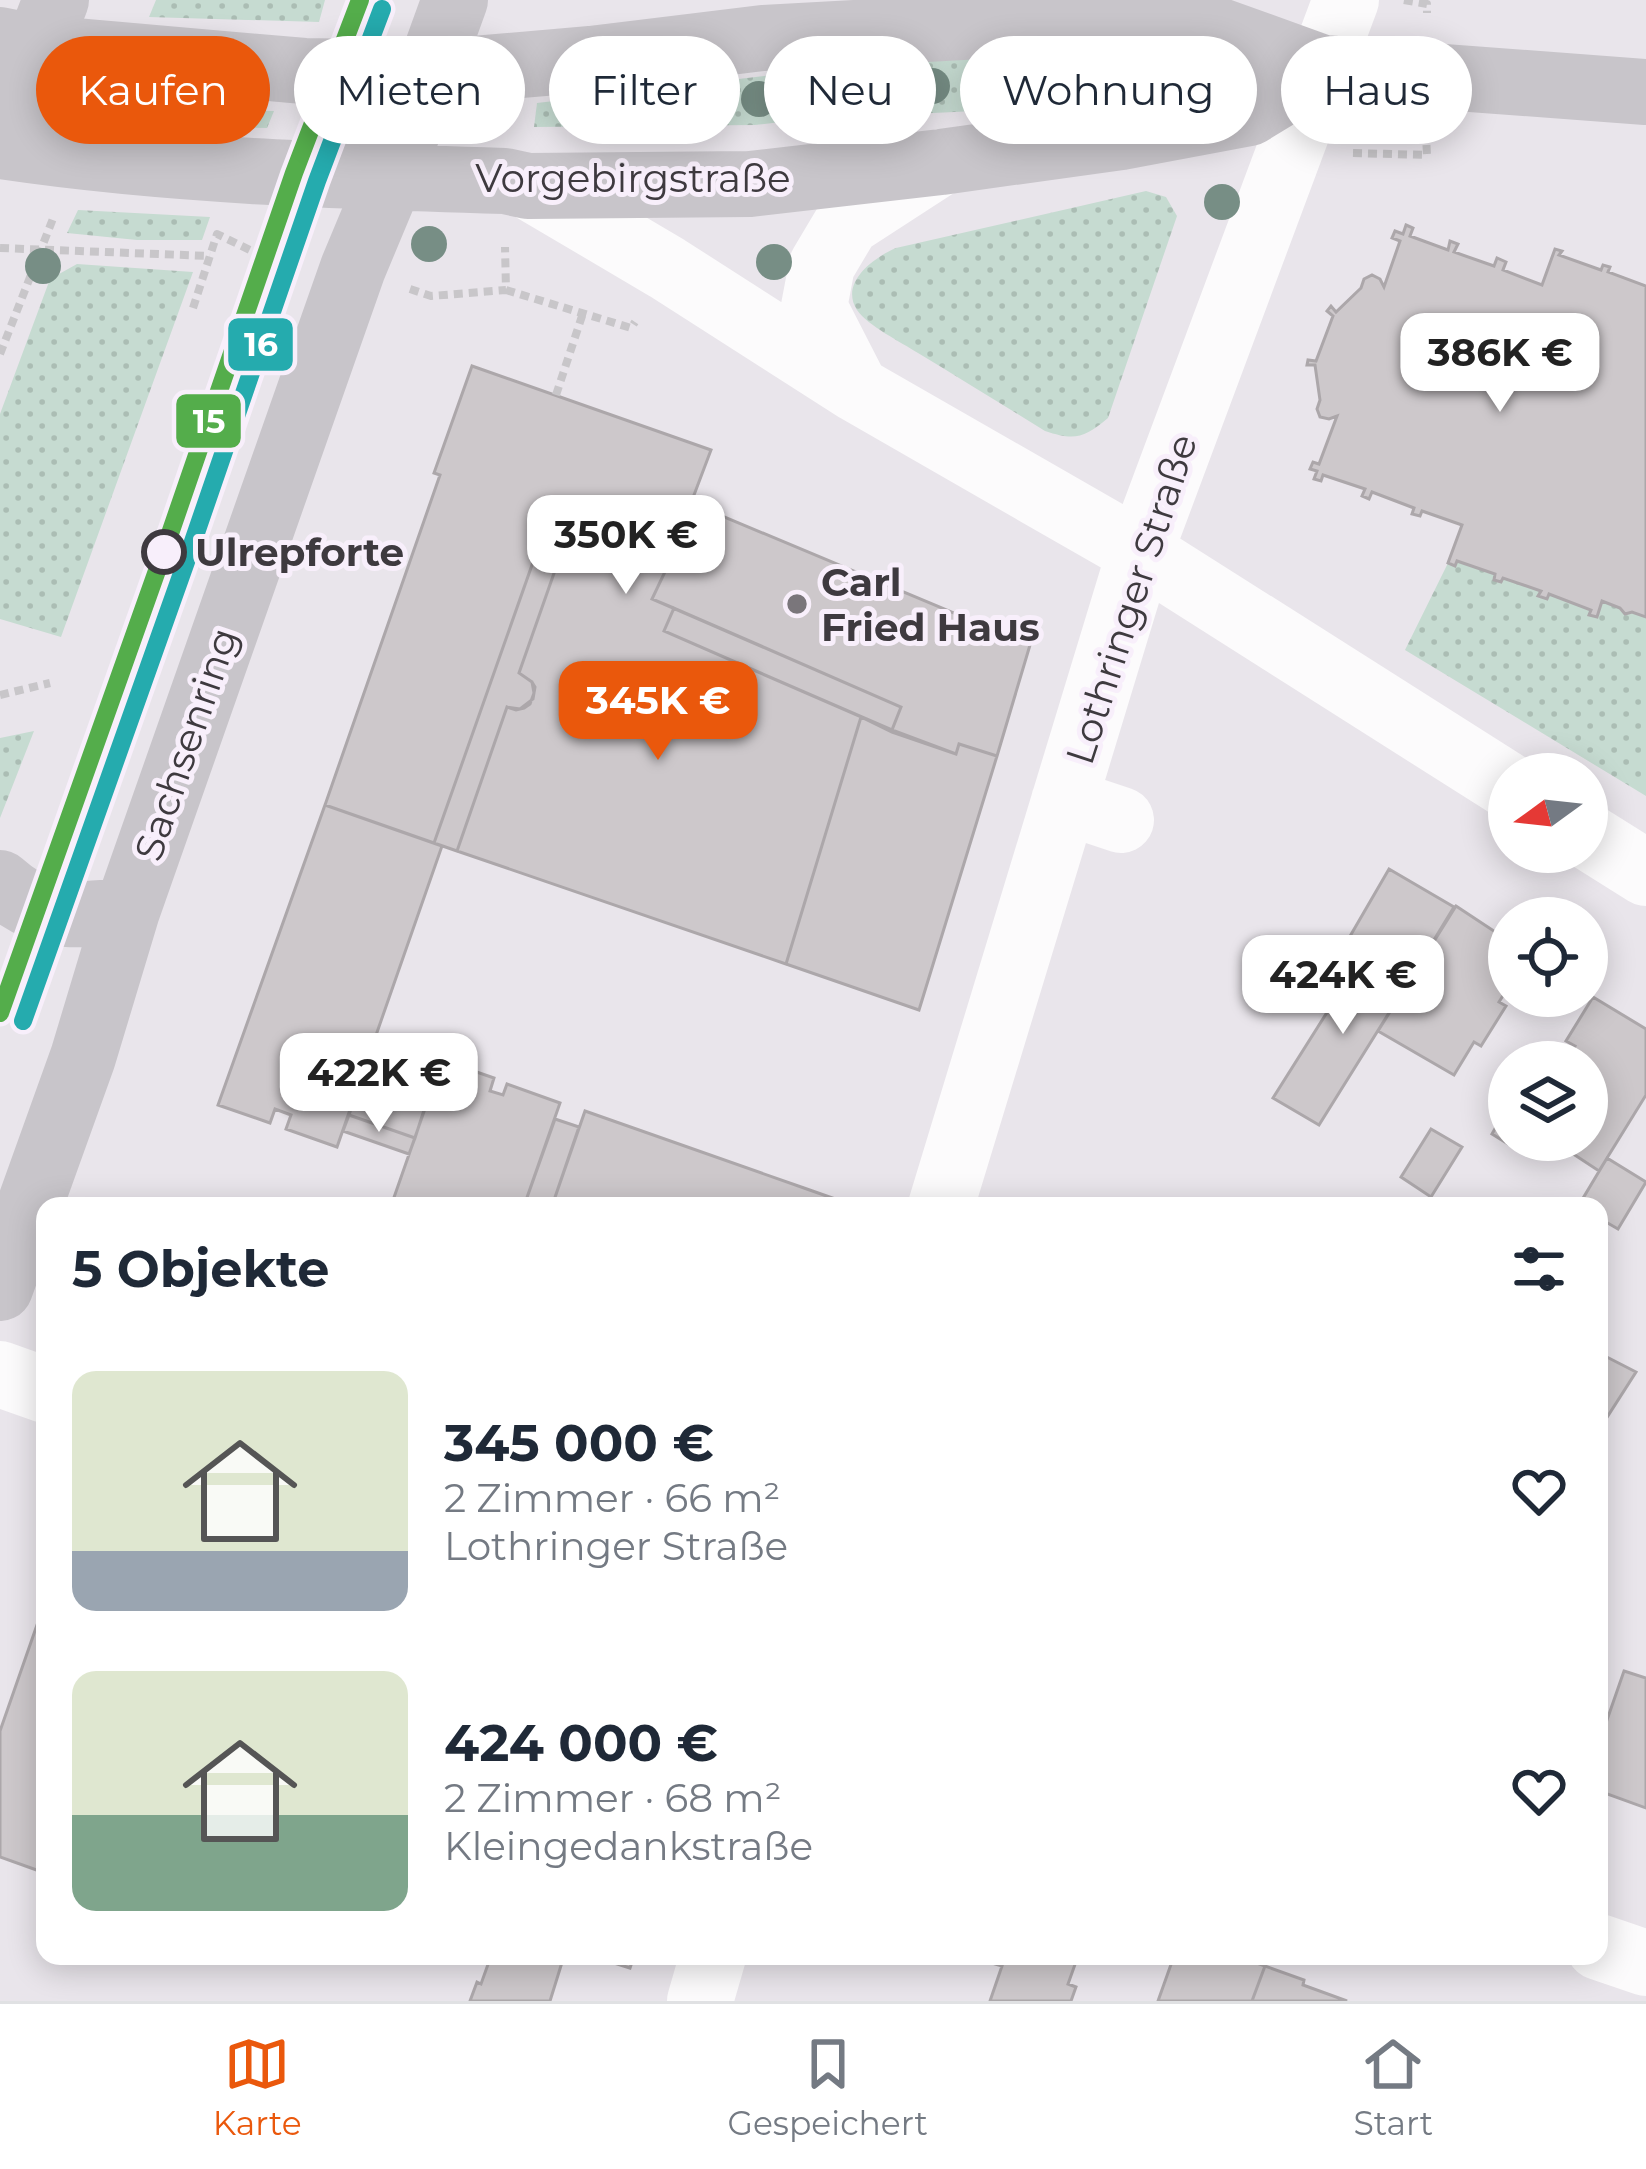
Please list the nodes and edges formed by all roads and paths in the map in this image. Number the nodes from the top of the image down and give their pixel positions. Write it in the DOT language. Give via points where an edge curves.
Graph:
graph roads {
  1 [pos="455,0"];
  2 [pos="674,0"];
  3 [pos="1346,0"];
  4 [pos="32,29"];
  5 [pos="442,36"];
  6 [pos="1334,36"];
  7 [pos="763,38"];
  8 [pos="1281,53"];
  9 [pos="525,65"];
  10 [pos="294,69"];
  11 [pos="1472,79"];
  12 [pos="1646,92"];
  13 [pos="1281,94"];
  14 [pos="403,144"];
  15 [pos="1294,144"];
  16 [pos="0,146"];
  17 [pos="941,162"];
  18 [pos="391,178"];
  19 [pos="528,186"];
  20 [pos="58,206"];
  21 [pos="0,248"];
  22 [pos="41,249"];
  23 [pos="210,256"];
  24 [pos="289,268"];
  25 [pos="193,308"];
  26 [pos="583,313"];
  27 [pos="0,354"];
  28 [pos="856,388"];
  29 [pos="556,395"];
  30 [pos="1140,552"];
  31 [pos="50,683"];
  32 [pos="0,694"];
  33 [pos="1488,773"];
  34 [pos="1608,849"];
  35 [pos="1646,873"];
  36 [pos="0,883"];
  37 [pos="127,911"];
  38 [pos="944,1197"];
  39 [pos="0,1288"];
  40 [pos="0,1374"];
  41 [pos="36,1387"];
  42 [pos="1608,1949"];
  43 [pos="1646,1963"];
  44 [pos="710,1965"];
  45 [pos="700,2001"];
  1 -- 5 [label="main road, Sachsenring"];
  2 -- 7 [label="main road"];
  3 -- 6 [label="street, Lothringer Straße"];
  4 -- 10 [label="main road"];
  4 -- 16 [label="main road"];
  7 -- 8 [label="main road" via="1018,24 1209,27"];
  7 -- 9 [label="main road"];
  11 -- 12 [label="main road"];
  13 -- 17 [label="main road, Vorgebirgstraße" via="1249,113 1176,129"];
  14 -- 18 [label="main road, Sachsenring"];
  15 -- 30 [label="street, Lothringer Straße"];
  16 -- 18 [label="main road, Vorgebirgstraße"];
  17 -- 19 [label="main road, Vorgebirgstraße" via="750,184"];
  17 -- 28 [label="street" via="847,224 822,266 814,307"];
  18 -- 19 [label="main road, Vorgebirgstraße"];
  18 -- 37 [label="main road, Sachsenring"];
  19 -- 28 [label="street"];
  20 -- 22 [label="path"];
  21 -- 22 [label="path"];
  22 -- 23 [label="path"];
  22 -- 27 [label="path"];
  23 -- 24 [label="path" via="217,234"];
  23 -- 25 [label="path"];
  26 -- 29 [label="path"];
  28 -- 30 [label="street"];
  30 -- 33 [label="street"];
  30 -- 38 [label="street, Lothringer Straße" via="1092,811"];
  31 -- 32 [label="path"];
  34 -- 35 [label="street"];
  36 -- 37 [label="main road" via="37,909"];
  37 -- 39 [label="main road, Sachsenring"];
  40 -- 41 [label="street"];
  42 -- 43 [label="street"];
  44 -- 45 [label="street"];
}
